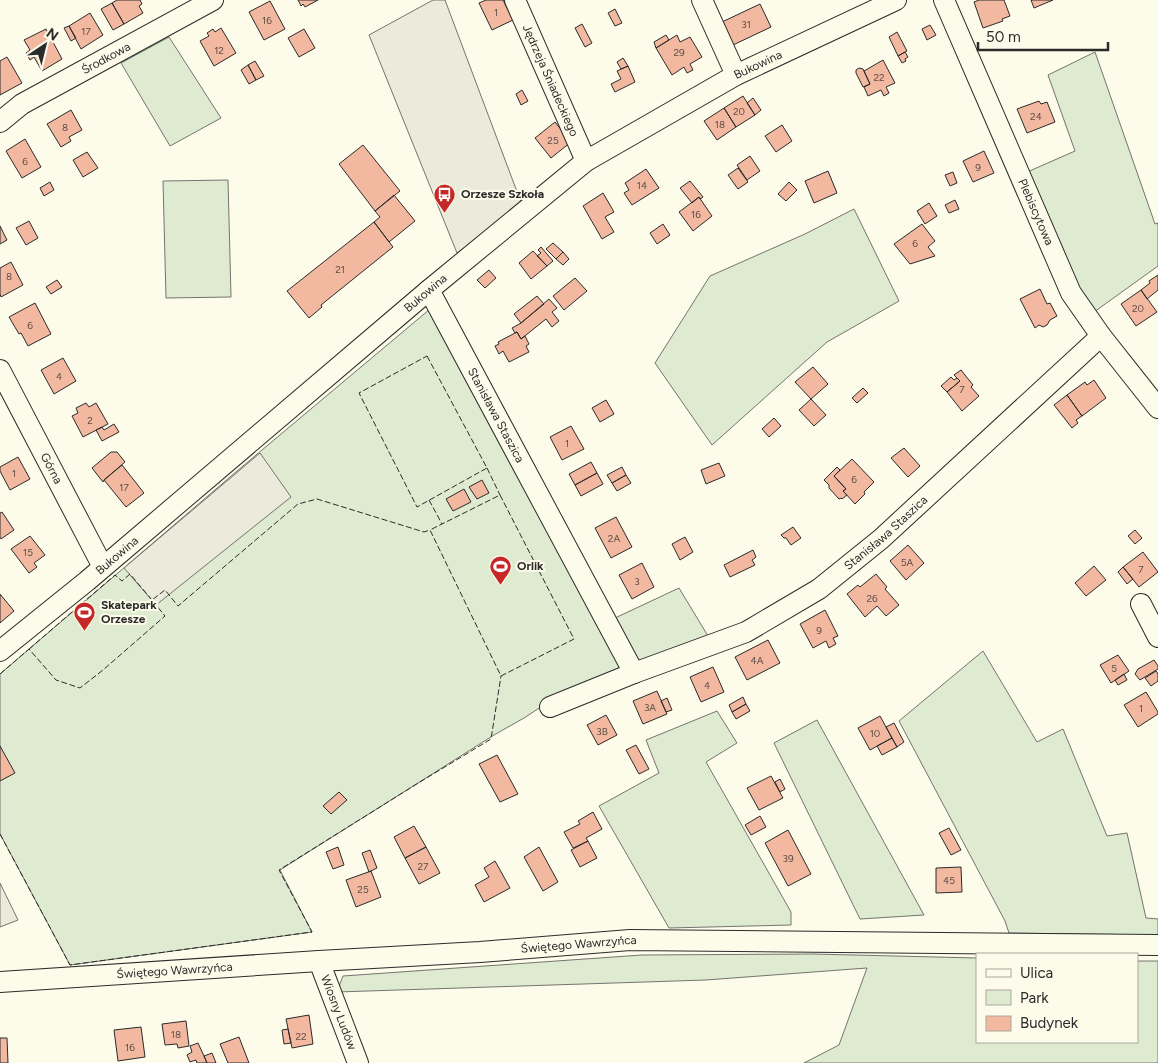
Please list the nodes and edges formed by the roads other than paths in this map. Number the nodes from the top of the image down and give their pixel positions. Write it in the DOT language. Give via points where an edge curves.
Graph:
graph roads {
  1 [pos="214,0"];
  2 [pos="515,0"];
  3 [pos="702,0"];
  4 [pos="896,0"];
  5 [pos="944,0"];
  6 [pos="736,74"];
  7 [pos="0,122"];
  8 [pos="586,161"];
  9 [pos="429,290"];
  10 [pos="1101,336"];
  11 [pos="0,370"];
  12 [pos="1158,408"];
  13 [pos="103,567"];
  14 [pos="1141,604"];
  15 [pos="1158,637"];
  16 [pos="0,651"];
  17 [pos="634,673"];
  18 [pos="550,707"];
  19 [pos="1158,945"];
  20 [pos="319,961"];
  21 [pos="0,982"];
  22 [pos="358,1063"];
  1 -- 7 [label="street, Środkowa" via="22,104"];
  2 -- 8 [label="street, Jędrzeja Śniadeckiego"];
  3 -- 6 [label="street"];
  4 -- 6 [label="street, Bukowina"];
  5 -- 10 [label="street, Plebiscytowa" via="1071,293"];
  6 -- 8 [label="street, Bukowina"];
  8 -- 9 [label="street, Bukowina"];
  9 -- 13 [label="street, Bukowina"];
  9 -- 17 [label="street, Stanisława Staszica"];
  10 -- 12 [label="street, Plebiscytowa"];
  10 -- 17 [label="street, Stanisława Staszica" via="881,539 819,589 746,632"];
  11 -- 13 [label="street, Górna"];
  13 -- 16 [label="street, Bukowina"];
  14 -- 15 [label="street"];
  17 -- 18 [label="street, Stanisława Staszica"];
  19 -- 20 [label="street, Świętego Wawrzyńca" via="630,940"];
  20 -- 21 [label="street, Świętego Wawrzyńca"];
  20 -- 22 [label="street, Wiosny Ludów"];
}
